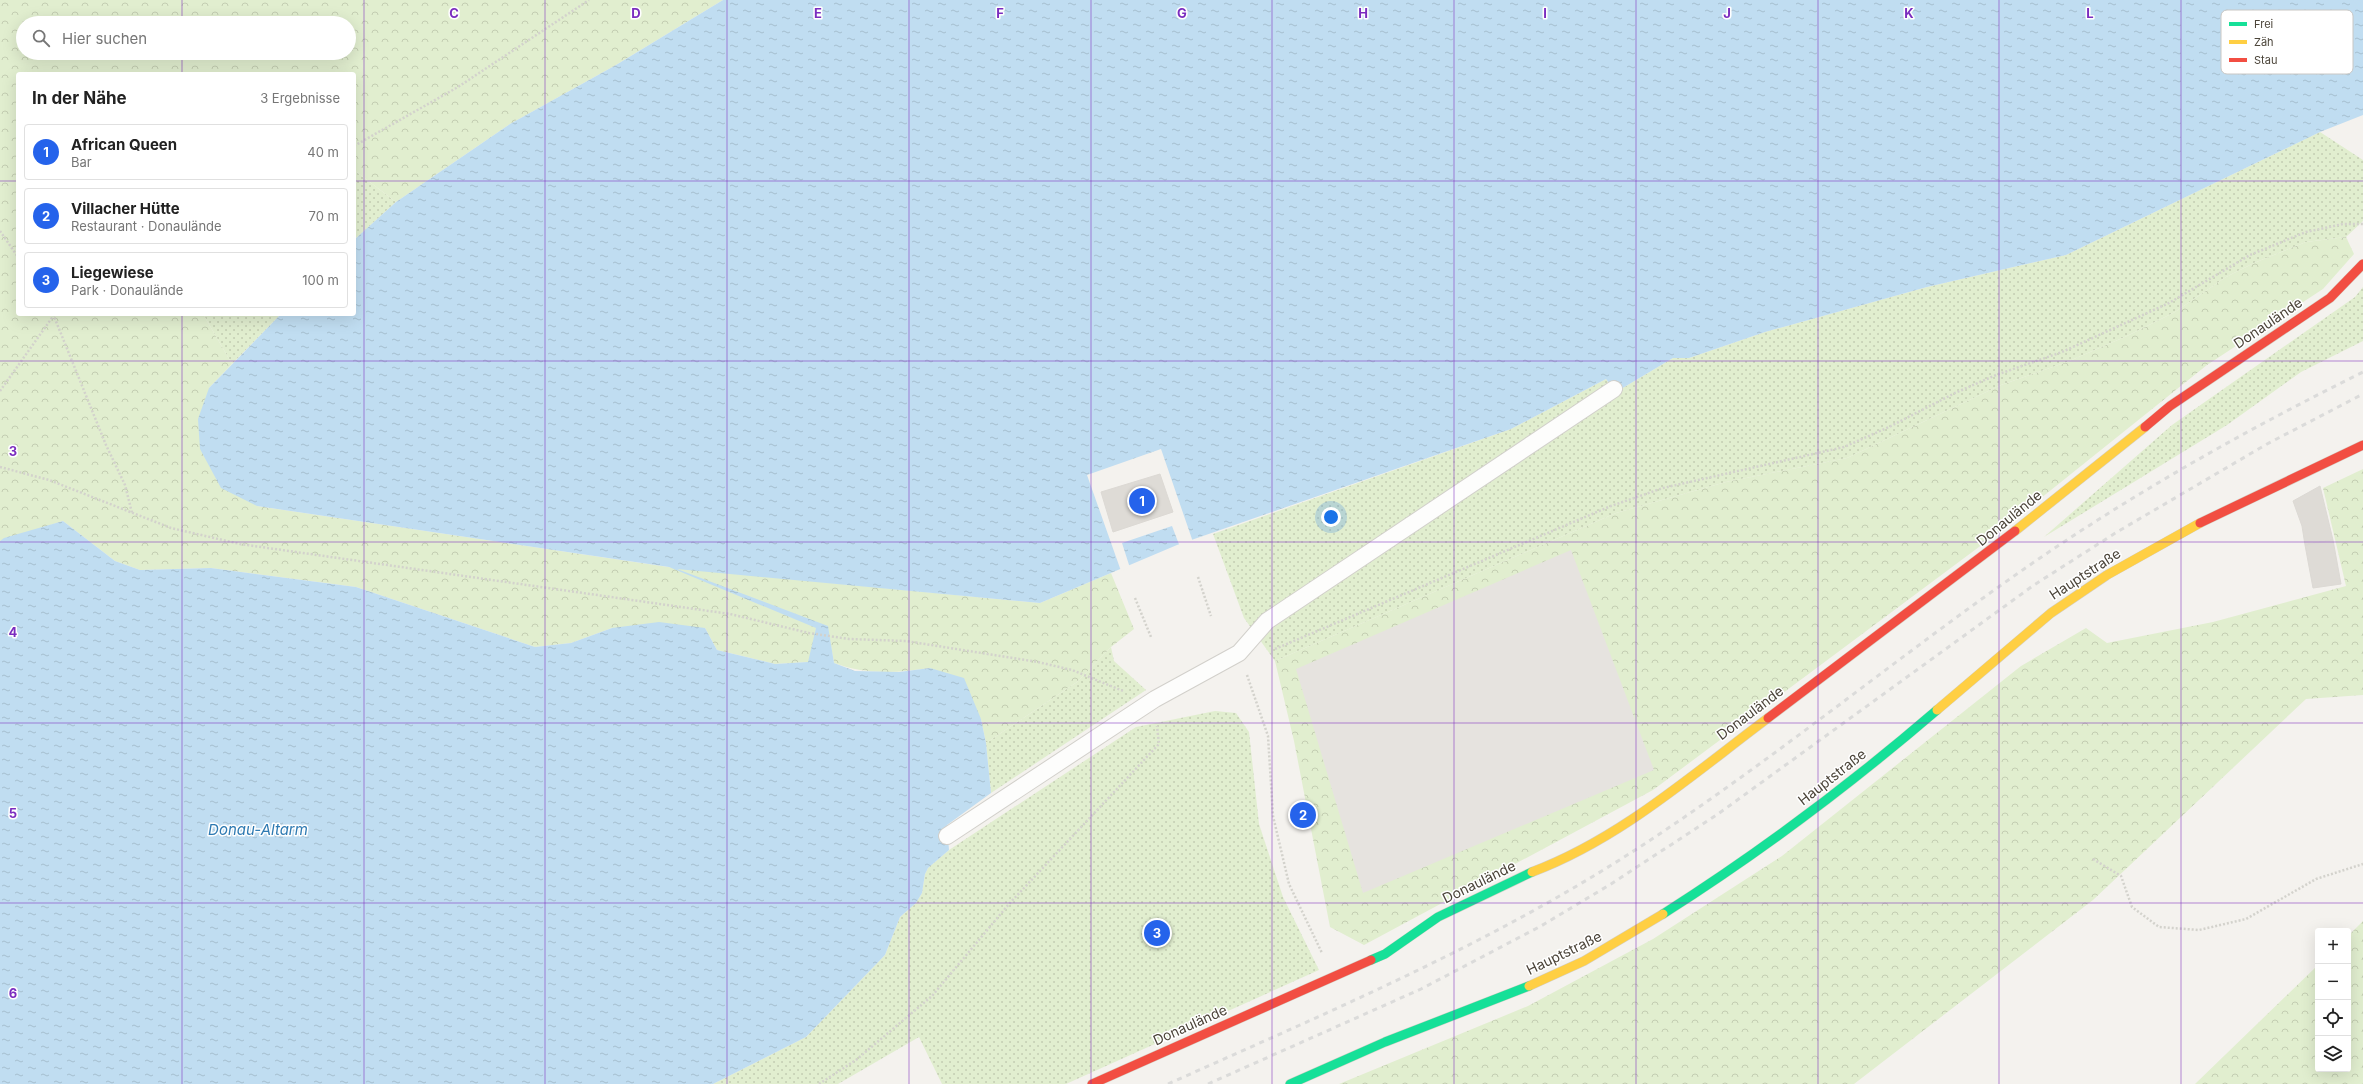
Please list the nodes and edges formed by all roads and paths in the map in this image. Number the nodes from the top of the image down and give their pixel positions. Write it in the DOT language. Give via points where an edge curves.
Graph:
graph roads {
  1 [pos="589,0"];
  2 [pos="356,145"];
  3 [pos="2363,224"];
  4 [pos="0,232"];
  5 [pos="16,254"];
  6 [pos="2363,264"];
  7 [pos="53,316"];
  8 [pos="55,316"];
  9 [pos="1614,389"];
  10 [pos="0,391"];
  11 [pos="2363,445"];
  12 [pos="0,466"];
  13 [pos="132,514"];
  14 [pos="1198,577"];
  15 [pos="1135,598"];
  16 [pos="1211,616"];
  17 [pos="1151,637"];
  18 [pos="1240,653"];
  19 [pos="1155,699"];
  20 [pos="947,836"];
  21 [pos="2093,860"];
  22 [pos="2363,864"];
  23 [pos="1333,977"];
  24 [pos="819,1084"];
  25 [pos="1092,1084"];
  26 [pos="1290,1084"];
  1 -- 2 [label="path" via="458,87"];
  3 -- 18 [label="path" via="2343,224 2306,232 2250,255 2156,310 2062,352 1996,375 1844,446 1663,488 1611,506 1279,649"];
  4 -- 5 [label="path"];
  6 -- 23 [label="street, Donaulände" via="2330,298 2170,406 1994,548 1636,817 1568,858 1515,879 1438,917 1385,954"];
  7 -- 10 [label="path"];
  8 -- 13 [label="path" via="125,485"];
  9 -- 18 [label="lane" via="1267,621"];
  11 -- 26 [label="street, Hauptstraße" via="2236,504 2116,569 2072,598 2022,634 1847,785 1773,840 1601,952 1554,976 1420,1028"];
  12 -- 13 [label="path" via="49,480"];
  13 -- 19 [label="path" via="199,536 240,544 730,614 838,638 900,640 1038,662 1072,670 1117,690"];
  14 -- 16 [label="path"];
  15 -- 17 [label="path"];
  18 -- 19 [label="lane"];
  18 -- 23 [label="path" via="1268,736 1273,816 1289,884"];
  19 -- 20 [label="lane"];
  19 -- 24 [label="path" via="1159,744 1009,904 932,996 856,1060"];
  21 -- 22 [label="path" via="2121,876 2132,907 2159,927 2199,930 2246,919 2316,879"];
  23 -- 25 [label="street, Donaulände"];
}
